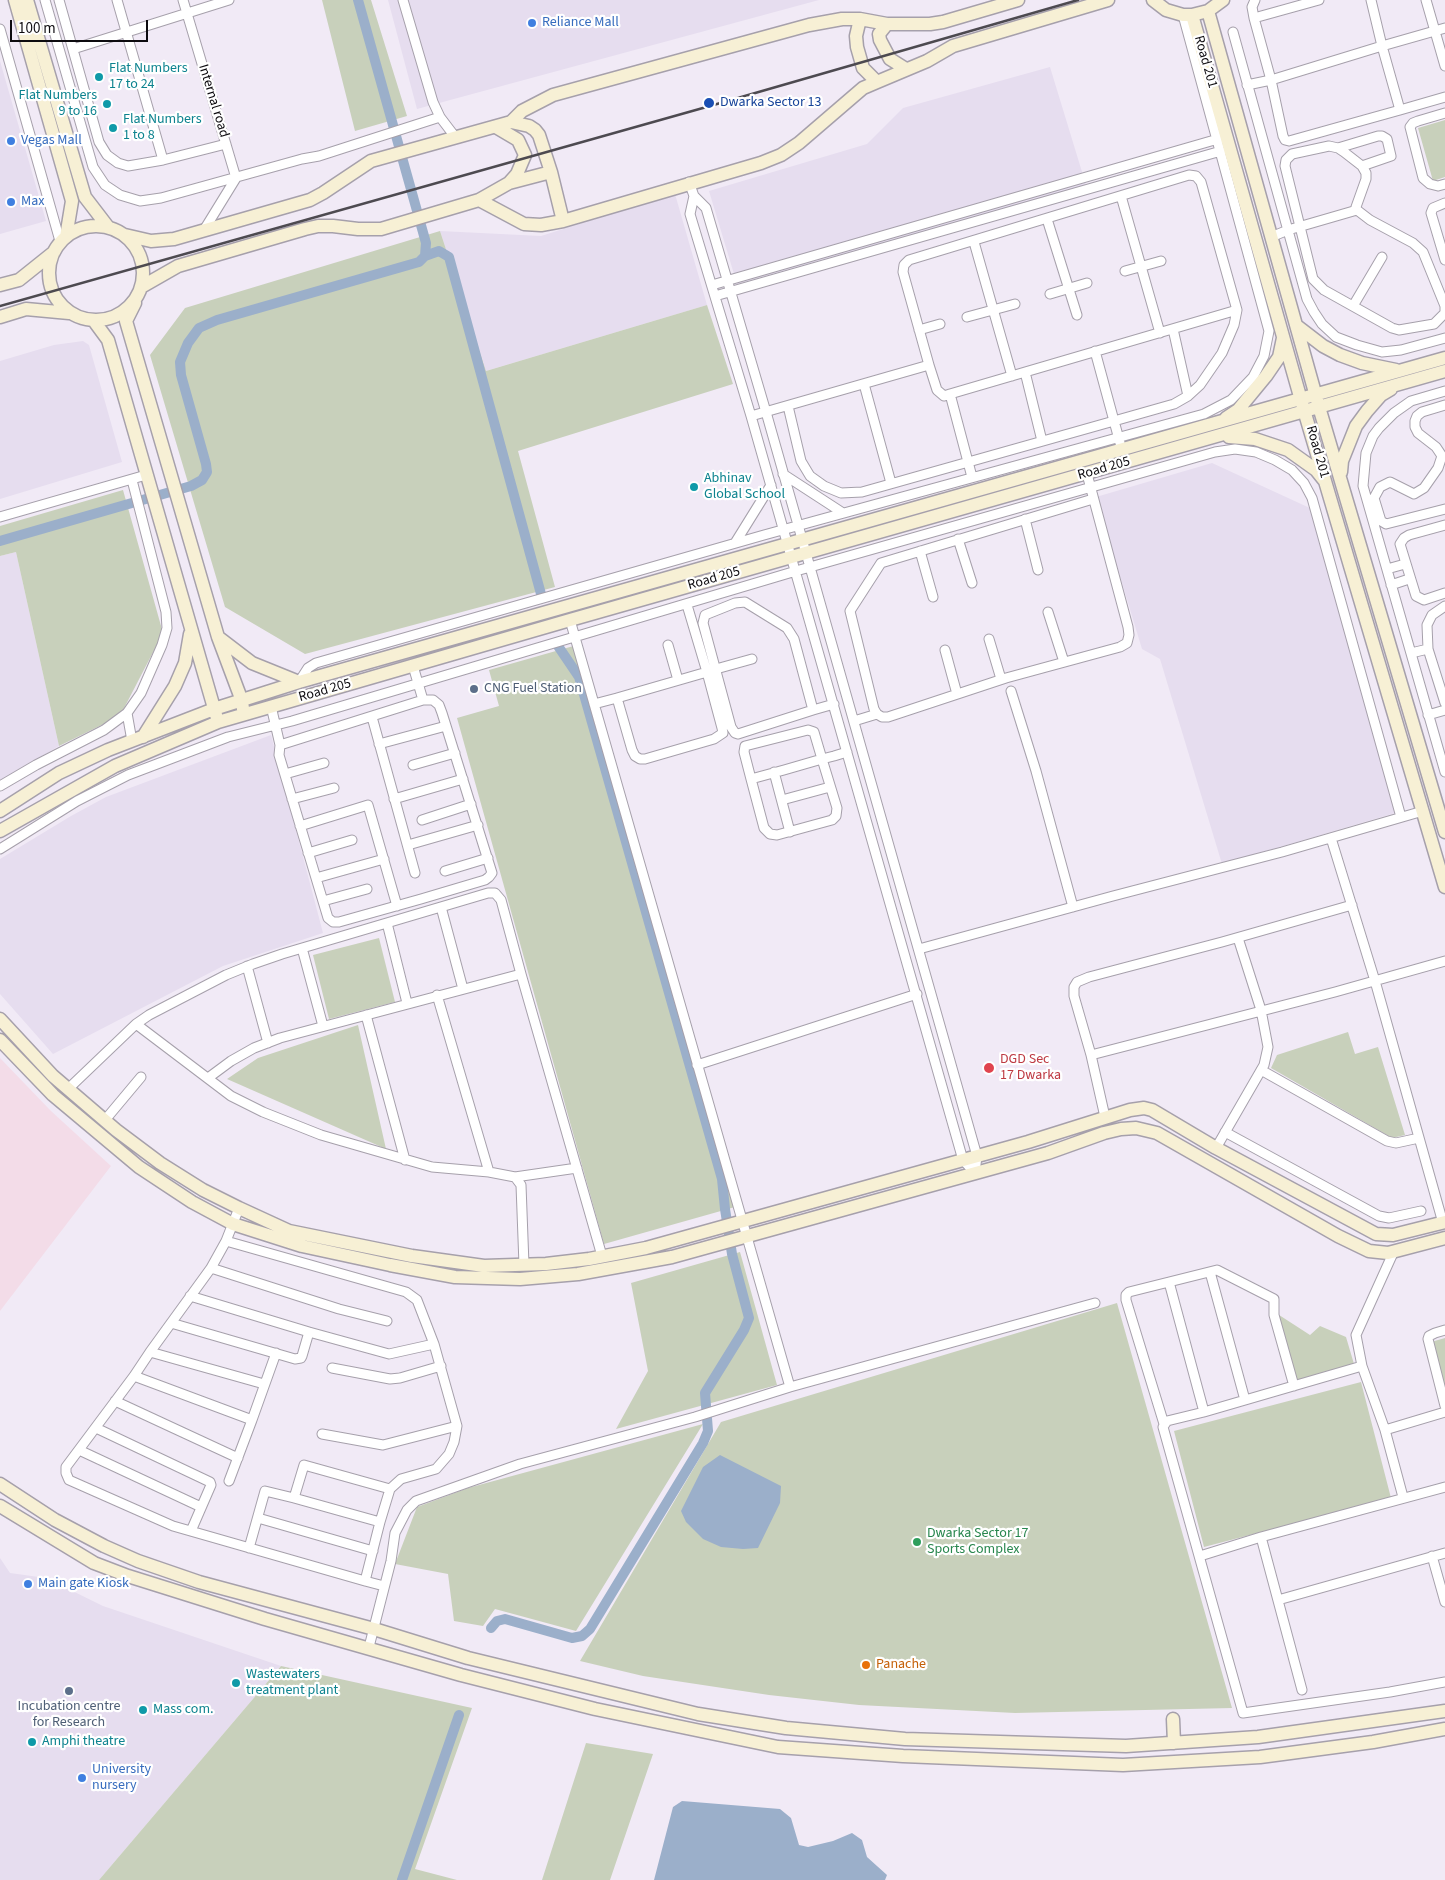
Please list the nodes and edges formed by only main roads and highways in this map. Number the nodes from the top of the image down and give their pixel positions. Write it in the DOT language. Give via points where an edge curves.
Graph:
graph roads {
  1 [pos="15,0"];
  2 [pos="27,0"];
  3 [pos="1018,0"];
  4 [pos="1108,0"];
  5 [pos="1144,0"];
  6 [pos="1153,0"];
  7 [pos="1223,0"];
  8 [pos="1166,10"];
  9 [pos="1208,11"];
  10 [pos="1187,15"];
  11 [pos="860,19"];
  12 [pos="887,24"];
  13 [pos="906,69"];
  14 [pos="876,82"];
  15 [pos="511,122"];
  16 [pos="496,127"];
  17 [pos="551,172"];
  18 [pos="509,183"];
  19 [pos="480,200"];
  20 [pos="563,220"];
  21 [pos="108,227"];
  22 [pos="125,235"];
  23 [pos="60,243"];
  24 [pos="0,285"];
  25 [pos="143,286"];
  26 [pos="134,303"];
  27 [pos="69,313"];
  28 [pos="0,317"];
  29 [pos="94,321"];
  30 [pos="1297,326"];
  31 [pos="1283,338"];
  32 [pos="1445,358"];
  33 [pos="1400,371"];
  34 [pos="1445,371"];
  35 [pos="1394,386"];
  36 [pos="1318,401"];
  37 [pos="1303,406"];
  38 [pos="1218,423"];
  39 [pos="1219,436"];
  40 [pos="1341,479"];
  41 [pos="1325,482"];
  42 [pos="191,628"];
  43 [pos="218,637"];
  44 [pos="299,682"];
  45 [pos="242,701"];
  46 [pos="214,709"];
  47 [pos="244,714"];
  48 [pos="218,722"];
  49 [pos="137,739"];
  50 [pos="0,811"];
  51 [pos="0,830"];
  52 [pos="1445,832"];
  53 [pos="1445,887"];
  54 [pos="0,1019"];
  55 [pos="0,1040"];
  56 [pos="1444,1223"];
  57 [pos="1445,1238"];
  58 [pos="0,1484"];
  59 [pos="0,1506"];
  60 [pos="1445,1711"];
  61 [pos="1173,1719"];
  62 [pos="1445,1729"];
  63 [pos="1174,1743"];
  1 -- 23 [label="main road" via="72,201"];
  2 -- 21 [label="main road" via="85,197"];
  3 -- 12 [label="main road" via="943,22"];
  4 -- 13 [label="main road" via="954,46"];
  5 -- 8 [label="main road"];
  6 -- 8 [label="main road"];
  7 -- 9 [label="main road"];
  8 -- 10 [label="main road"];
  9 -- 10 [label="main road"];
  9 -- 30 [label="main road, Road 201"];
  10 -- 31 [label="main road, Road 201"];
  11 -- 12 [label="main road"];
  11 -- 14 [label="main road" via="857,47 863,68"];
  11 -- 15 [label="main road" via="842,18 809,25 553,95 522,110"];
  12 -- 13 [label="main road" via="879,34 880,40 890,59"];
  13 -- 14 [label="main road"];
  14 -- 20 [label="main road" via="864,88 799,144 781,155"];
  15 -- 16 [label="main road"];
  15 -- 17 [label="main road" via="529,126 539,135"];
  16 -- 18 [label="main road" via="518,140 525,155"];
  16 -- 22 [label="main road" via="361,166 310,200 174,239 150,241"];
  17 -- 18 [label="main road"];
  17 -- 20 [label="main road"];
  18 -- 19 [label="main road"];
  19 -- 20 [label="main road" via="524,224 541,225"];
  19 -- 25 [label="main road" via="371,230 333,226 305,229 178,266"];
  21 -- 22 [label="main road"];
  21 -- 23 [label="main road" via="90,226 72,232"];
  22 -- 25 [label="main road" via="138,249 144,267"];
  23 -- 24 [label="main road" via="19,280"];
  23 -- 27 [label="main road" via="50,266 49,281 59,303"];
  25 -- 26 [label="main road"];
  26 -- 29 [label="main road" via="118,317"];
  26 -- 43 [label="main road" via="126,321"];
  27 -- 28 [label="main road" via="26,310"];
  27 -- 29 [label="main road"];
  29 -- 42 [label="main road" via="108,340"];
  30 -- 33 [label="main road" via="1340,355"];
  30 -- 36 [label="main road, Road 201"];
  31 -- 37 [label="main road, Road 201"];
  31 -- 38 [label="main road" via="1279,357 1266,376 1238,410"];
  32 -- 33 [label="main road, Road 205"];
  33 -- 36 [label="main road, Road 205"];
  34 -- 35 [label="main road, Road 205"];
  35 -- 36 [label="main road, Road 205"];
  35 -- 40 [label="main road" via="1381,395 1356,426 1342,462"];
  36 -- 37 [label="main road, Road 205"];
  36 -- 40 [label="main road, Road 201"];
  37 -- 38 [label="main road, Road 205"];
  37 -- 39 [label="main road, Road 205"];
  37 -- 41 [label="main road, Road 201"];
  38 -- 44 [label="main road, Road 205" via="1120,443 802,540"];
  39 -- 41 [label="main road" via="1274,444 1304,460"];
  39 -- 47 [label="main road, Road 205"];
  40 -- 52 [label="main road, Road 201"];
  41 -- 53 [label="main road, Road 201"];
  42 -- 46 [label="main road"];
  42 -- 49 [label="main road" via="185,663 176,686"];
  43 -- 44 [label="main road" via="252,663"];
  43 -- 45 [label="main road"];
  44 -- 45 [label="main road, Road 205"];
  45 -- 46 [label="main road, Road 205"];
  45 -- 47 [label="main road"];
  46 -- 48 [label="main road"];
  46 -- 49 [label="main road, Road 205"];
  47 -- 48 [label="main road, Road 205"];
  48 -- 51 [label="main road, Road 205" via="115,766"];
  49 -- 50 [label="main road, Road 205" via="59,773"];
  54 -- 56 [label="main road" via="68,1089 160,1163 203,1190 290,1231 412,1256 484,1266 546,1264 646,1248 1028,1142 1137,1108 1147,1108 1376,1234 1393,1235"];
  55 -- 57 [label="main road" via="53,1095 139,1167 233,1224 302,1246 455,1277 520,1279 578,1274 672,1257 1048,1153 1121,1129 1147,1129 1157,1133 1368,1252 1394,1251"];
  58 -- 63 [label="main road" via="55,1520 104,1546 199,1582 468,1658 698,1714 786,1728 905,1739 1126,1746"];
  59 -- 62 [label="main road" via="94,1563 128,1576 461,1675 595,1709 778,1747 1123,1765 1260,1757"];
  60 -- 63 [label="main road" via="1258,1737"];
  61 -- 63 [label="main road"];
}
